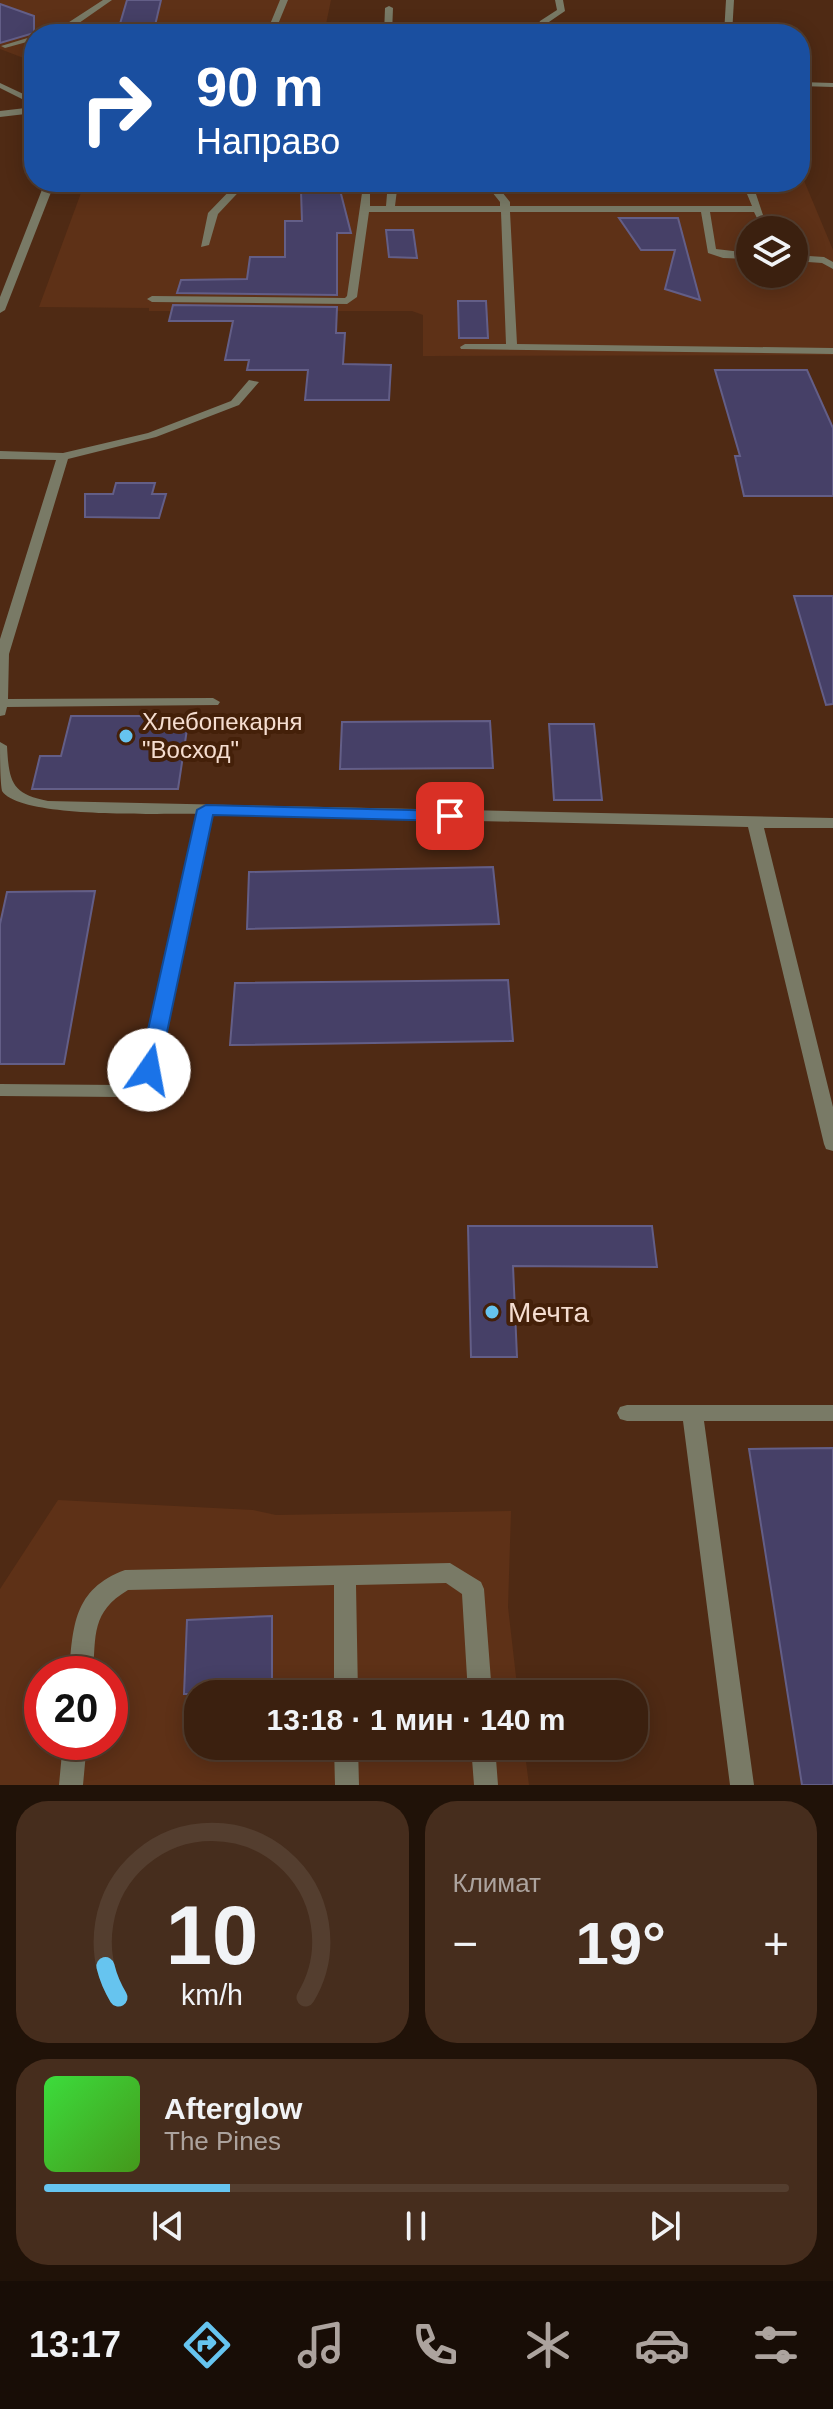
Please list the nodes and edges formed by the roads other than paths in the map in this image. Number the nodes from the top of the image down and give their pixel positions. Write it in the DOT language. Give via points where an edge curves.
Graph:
graph roads {
  1 [pos="108,0"];
  2 [pos="284,0"];
  3 [pos="559,0"];
  4 [pos="730,0"];
  5 [pos="389,8"];
  6 [pos="72,24"];
  7 [pos="274,24"];
  8 [pos="388,24"];
  9 [pos="543,24"];
  10 [pos="729,24"];
  11 [pos="24,41"];
  12 [pos="5,46"];
  13 [pos="810,84"];
  14 [pos="0,85"];
  15 [pos="833,85"];
  16 [pos="24,97"];
  17 [pos="24,111"];
  18 [pos="0,114"];
  19 [pos="46,192"];
  20 [pos="233,192"];
  21 [pos="366,192"];
  22 [pos="392,192"];
  23 [pos="498,192"];
  24 [pos="736,193"];
  25 [pos="367,197"];
  26 [pos="391,197"];
  27 [pos="366,209"];
  28 [pos="390,209"];
  29 [pos="505,209"];
  30 [pos="705,209"];
  31 [pos="758,209"];
  32 [pos="761,216"];
  33 [pos="204,245"];
  34 [pos="736,255"];
  35 [pos="808,259"];
  36 [pos="833,266"];
  37 [pos="152,299"];
  38 [pos="0,310"];
  39 [pos="465,347"];
  40 [pos="512,348"];
  41 [pos="833,351"];
  42 [pos="253,382"];
  43 [pos="0,455"];
  44 [pos="63,457"];
  45 [pos="213,702"];
  46 [pos="0,703"];
  47 [pos="0,712"];
  48 [pos="0,746"];
  49 [pos="206,810"];
  50 [pos="755,823"];
  51 [pos="833,823"];
  52 [pos="0,1090"];
  53 [pos="833,1144"];
  54 [pos="627,1413"];
  55 [pos="692,1413"];
  56 [pos="833,1413"];
  57 [pos="345,1576"];
  58 [pos="83,1656"];
  59 [pos="346,1680"];
  60 [pos="479,1680"];
  61 [pos="73,1760"];
  62 [pos="346,1760"];
  63 [pos="484,1760"];
  64 [pos="71,1785"];
  65 [pos="347,1785"];
  66 [pos="486,1785"];
  67 [pos="742,1785"];
  1 -- 6 [label="street"];
  2 -- 7 [label="street"];
  3 -- 9 [label="street" via="561,11"];
  4 -- 10 [label="street"];
  5 -- 8 [label="street"];
  11 -- 12 [label="street"];
  13 -- 15 [label="street"];
  14 -- 16 [label="street"];
  17 -- 18 [label="street"];
  19 -- 38 [label="street"];
  20 -- 33 [label="street" via="213,213"];
  21 -- 25 [label="street"];
  22 -- 26 [label="street"];
  23 -- 29 [label="street"];
  24 -- 30 [label="street"];
  24 -- 31 [label="street"];
  24 -- 31 [label="street"];
  25 -- 26 [label="street"];
  25 -- 27 [label="street"];
  26 -- 28 [label="street"];
  27 -- 28 [label="street"];
  27 -- 37 [label="street" via="352,297 347,301"];
  28 -- 29 [label="street"];
  29 -- 30 [label="street"];
  29 -- 40 [label="street"];
  30 -- 34 [label="street" via="711,251"];
  31 -- 32 [label="street"];
  35 -- 36 [label="street"];
  39 -- 40 [label="street"];
  40 -- 41 [label="street"];
  42 -- 44 [label="street" via="235,403 203,417"];
  43 -- 44 [label="street"];
  44 -- 46 [label="street" via="2,654"];
  45 -- 46 [label="street"];
  46 -- 47 [label="street"];
  48 -- 49 [label="street" via="1,778 8,792 25,802"];
  49 -- 50 [label="street"];
  49 -- 52 [label="street" via="149,1070 138,1085 121,1091"];
  50 -- 51 [label="street"];
  50 -- 53 [label="street"];
  54 -- 55 [label="street"];
  55 -- 56 [label="street"];
  55 -- 67 [label="street"];
  57 -- 58 [label="street" via="125,1580 102,1592 87,1612"];
  57 -- 59 [label="street"];
  57 -- 60 [label="street" via="450,1573 473,1589"];
  61 -- 64 [label="street"];
  62 -- 65 [label="street"];
  63 -- 66 [label="street"];
}
